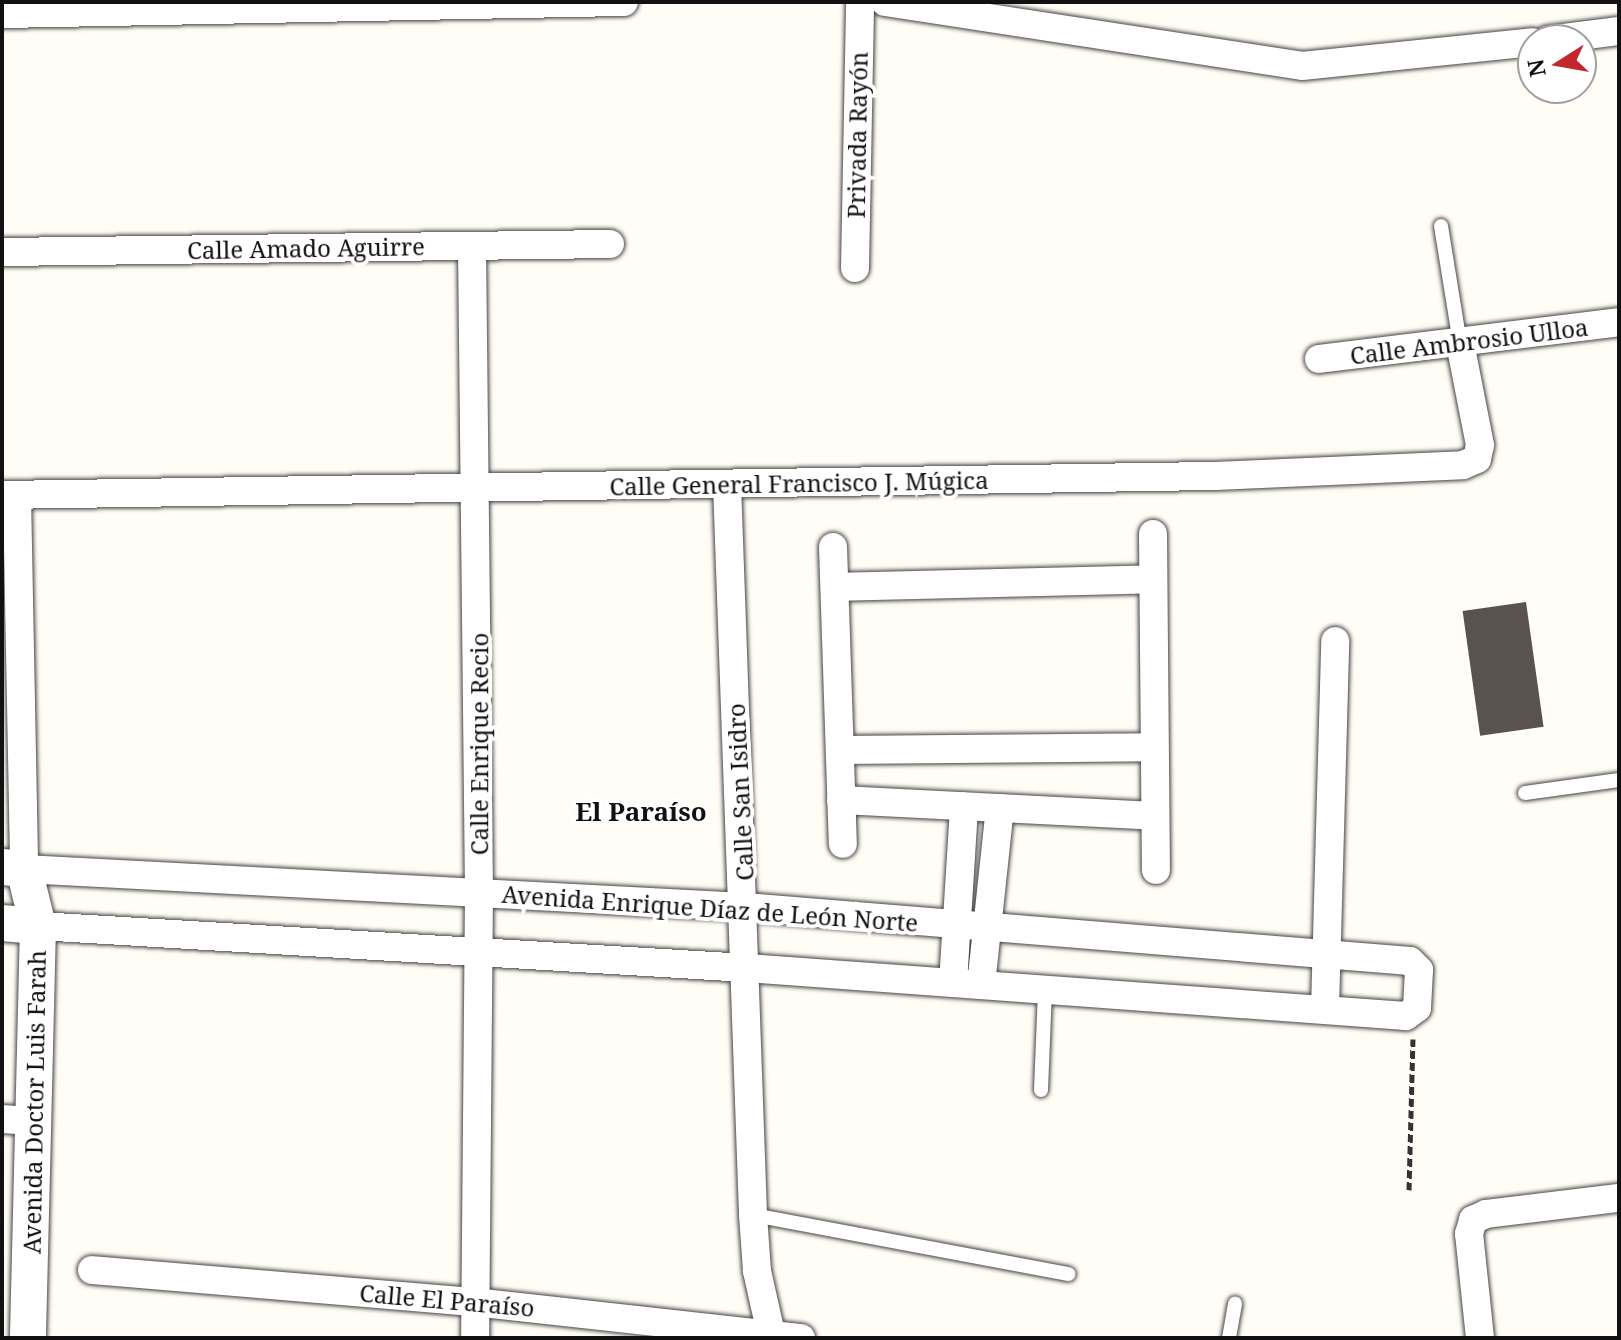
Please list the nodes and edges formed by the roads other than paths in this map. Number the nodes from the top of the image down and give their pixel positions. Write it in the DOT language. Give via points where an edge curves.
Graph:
graph roads {
  1 [pos="624,2"];
  2 [pos="860,2"];
  3 [pos="885,2"];
  4 [pos="379,4"];
  5 [pos="2,14"];
  6 [pos="1619,31"];
  7 [pos="1597,34"];
  8 [pos="1517,44"];
  9 [pos="1441,226"];
  10 [pos="610,244"];
  11 [pos="472,246"];
  12 [pos="2,252"];
  13 [pos="855,268"];
  14 [pos="1619,322"];
  15 [pos="1460,343"];
  16 [pos="1319,359"];
  17 [pos="727,484"];
  18 [pos="478,488"];
  19 [pos="9,495"];
  20 [pos="1153,534"];
  21 [pos="833,547"];
  22 [pos="1152,579"];
  23 [pos="835,587"];
  24 [pos="1335,641"];
  25 [pos="1154,747"];
  26 [pos="840,750"];
  27 [pos="1619,780"];
  28 [pos="1525,793"];
  29 [pos="841,800"];
  30 [pos="964,806"];
  31 [pos="1000,808"];
  32 [pos="1155,816"];
  33 [pos="843,844"];
  34 [pos="13,868"];
  35 [pos="1156,870"];
  36 [pos="479,892"];
  37 [pos="745,907"];
  38 [pos="2,923"];
  39 [pos="38,926"];
  40 [pos="957,926"];
  41 [pos="986,927"];
  42 [pos="479,956"];
  43 [pos="1326,957"];
  44 [pos="747,968"];
  45 [pos="967,984"];
  46 [pos="1045,989"];
  47 [pos="1325,1009"];
  48 [pos="1041,1090"];
  49 [pos="18,1120"];
  50 [pos="1619,1198"];
  51 [pos="753,1215"];
  52 [pos="92,1270"];
  53 [pos="1069,1274"];
  54 [pos="474,1302"];
  55 [pos="1235,1304"];
  56 [pos="770,1334"];
  57 [pos="28,1338"];
  58 [pos="475,1338"];
  59 [pos="801,1338"];
  60 [pos="1229,1338"];
  61 [pos="1480,1338"];
  1 -- 4 [label="street"];
  2 -- 13 [label="street, Privada Rayón"];
  3 -- 8 [label="street" via="1302,66"];
  4 -- 5 [label="street"];
  6 -- 7 [label="street"];
  9 -- 15 [label="lane"];
  10 -- 11 [label="street, Calle Amado Aguirre"];
  11 -- 12 [label="street, Calle Amado Aguirre"];
  11 -- 18 [label="street, Calle Enrique Recio"];
  14 -- 15 [label="street, Calle Ambrosio Ulloa"];
  15 -- 16 [label="street, Calle Ambrosio Ulloa"];
  15 -- 17 [label="street, Calle General Francisco J. Múgica" via="1480,445 1477,459 1463,465 1215,476"];
  17 -- 18 [label="street, Calle General Francisco J. Múgica"];
  17 -- 37 [label="street, Calle San Isidro"];
  18 -- 19 [label="street, Calle General Francisco J. Múgica"];
  18 -- 36 [label="street, Calle Enrique Recio"];
  19 -- 34 [label="street"];
  20 -- 22 [label="street"];
  21 -- 23 [label="street"];
  22 -- 23 [label="street"];
  22 -- 25 [label="street"];
  23 -- 26 [label="street"];
  24 -- 43 [label="street"];
  25 -- 26 [label="street"];
  25 -- 32 [label="street"];
  26 -- 29 [label="street"];
  27 -- 28 [label="lane"];
  29 -- 30 [label="street"];
  29 -- 33 [label="street"];
  30 -- 31 [label="street"];
  30 -- 40 [label="street"];
  31 -- 32 [label="street"];
  31 -- 41 [label="street"];
  32 -- 35 [label="street"];
  34 -- 36 [label="street, Avenida Enrique Díaz de León Norte"];
  34 -- 39 [label="street, Avenida Doctor Luis Farah"];
  36 -- 37 [label="street, Avenida Enrique Díaz de León Norte"];
  36 -- 42 [label="street, Calle Enrique Recio"];
  37 -- 40 [label="street, Avenida Enrique Díaz de León Norte"];
  37 -- 44 [label="street, Calle San Isidro"];
  38 -- 39 [label="street"];
  39 -- 42 [label="street"];
  39 -- 49 [label="street, Avenida Doctor Luis Farah"];
  40 -- 41 [label="street, Avenida Enrique Díaz de León Norte"];
  40 -- 45 [label="street"];
  41 -- 43 [label="street, Avenida Enrique Díaz de León Norte"];
  41 -- 45 [label="street"];
  42 -- 44 [label="street"];
  42 -- 54 [label="street, Calle Enrique Recio"];
  43 -- 47 [label="street"];
  43 -- 47 [label="street, Avenida Enrique Díaz de León Norte" via="1417,965 1414,1014"];
  44 -- 45 [label="street"];
  44 -- 51 [label="street, Calle San Isidro"];
  45 -- 46 [label="street"];
  46 -- 47 [label="street"];
  46 -- 48 [label="lane"];
  49 -- 57 [label="street, Avenida Doctor Luis Farah"];
  50 -- 61 [label="street" via="1473,1220 1469,1234"];
  51 -- 53 [label="lane"];
  51 -- 56 [label="street, Calle San Isidro"];
  52 -- 54 [label="street, Calle El Paraíso"];
  54 -- 56 [label="street, Calle El Paraíso"];
  54 -- 58 [label="street, Calle Enrique Recio"];
  55 -- 60 [label="lane"];
  56 -- 59 [label="street, Calle El Paraíso"];
}
